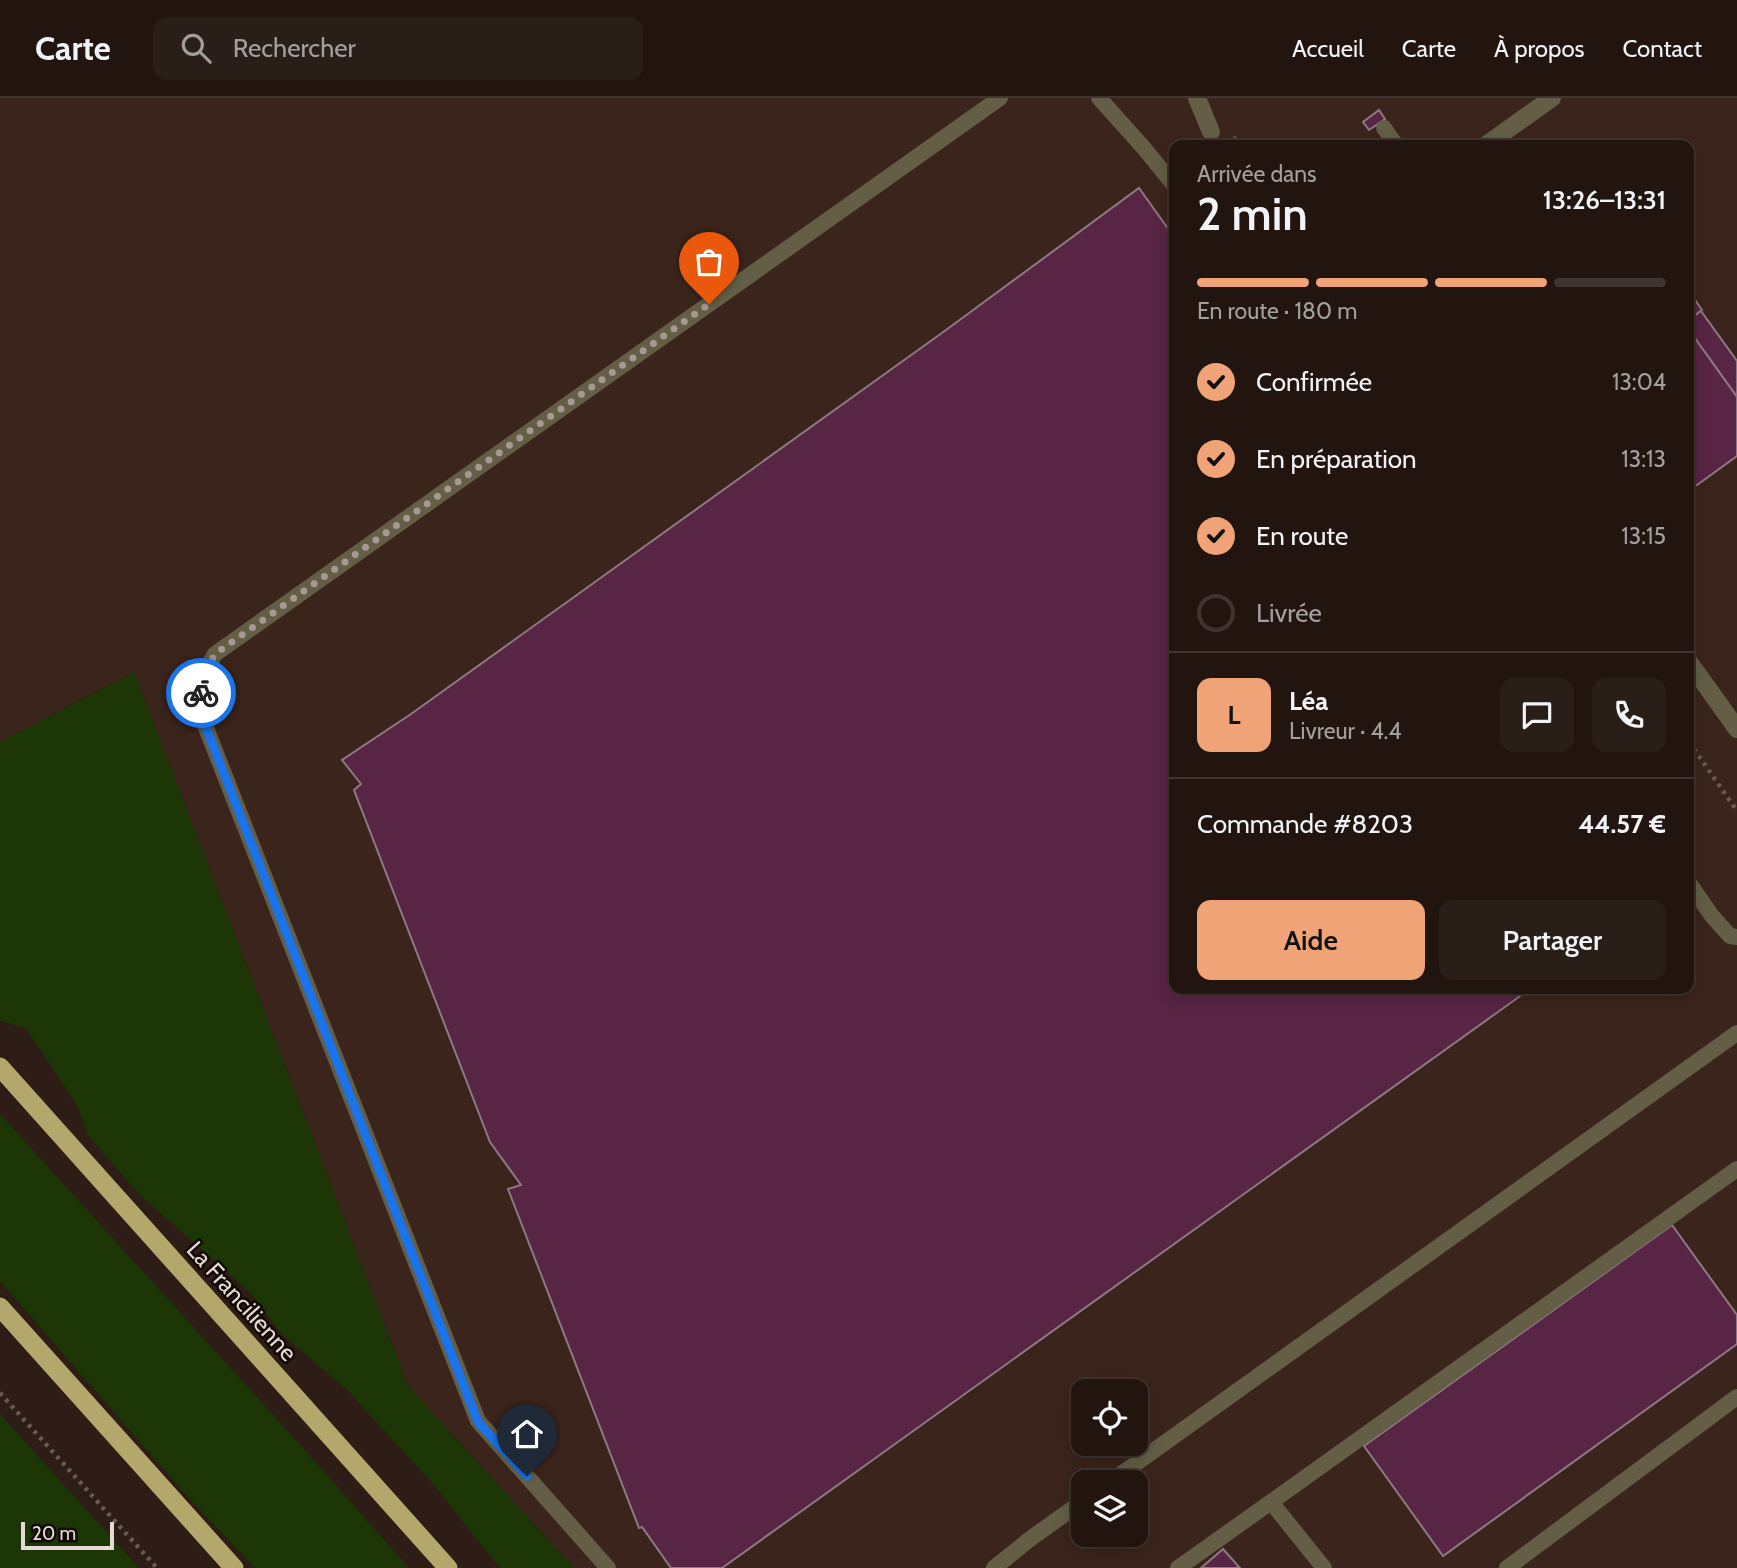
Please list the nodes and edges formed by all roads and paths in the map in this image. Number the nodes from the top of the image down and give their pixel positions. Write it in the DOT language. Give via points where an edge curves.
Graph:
graph roads {
  1 [pos="1000,98"];
  2 [pos="1099,98"];
  3 [pos="1198,98"];
  4 [pos="1552,98"];
  5 [pos="1384,128"];
  6 [pos="1211,132"];
  7 [pos="1392,140"];
  8 [pos="1493,140"];
  9 [pos="1169,180"];
  10 [pos="1694,669"];
  11 [pos="1737,729"];
  12 [pos="1694,749"];
  13 [pos="1737,811"];
  14 [pos="1694,890"];
  15 [pos="1737,937"];
  16 [pos="1737,1033"];
  17 [pos="0,1067"];
  18 [pos="1737,1170"];
  19 [pos="0,1307"];
  20 [pos="0,1393"];
  21 [pos="1737,1397"];
  22 [pos="1127,1470"];
  23 [pos="1271,1502"];
  24 [pos="1071,1510"];
  25 [pos="157,1568"];
  26 [pos="234,1568"];
  27 [pos="448,1568"];
  28 [pos="608,1568"];
  29 [pos="994,1568"];
  30 [pos="1178,1568"];
  31 [pos="1324,1568"];
  32 [pos="1507,1568"];
  1 -- 28 [label="lane" via="215,654 203,675 199,710 478,1422"];
  2 -- 9 [label="lane"];
  3 -- 6 [label="street"];
  4 -- 8 [label="street"];
  5 -- 7 [label="lane"];
  10 -- 11 [label="street"];
  12 -- 13 [label="path"];
  14 -- 15 [label="lane" via="1730,936"];
  16 -- 22 [label="lane"];
  17 -- 27 [label="highway, La Francilienne"];
  18 -- 23 [label="lane"];
  19 -- 26 [label="highway"];
  20 -- 25 [label="path"];
  21 -- 32 [label="lane"];
  23 -- 30 [label="lane"];
  23 -- 31 [label="lane"];
  24 -- 29 [label="lane"];
}
